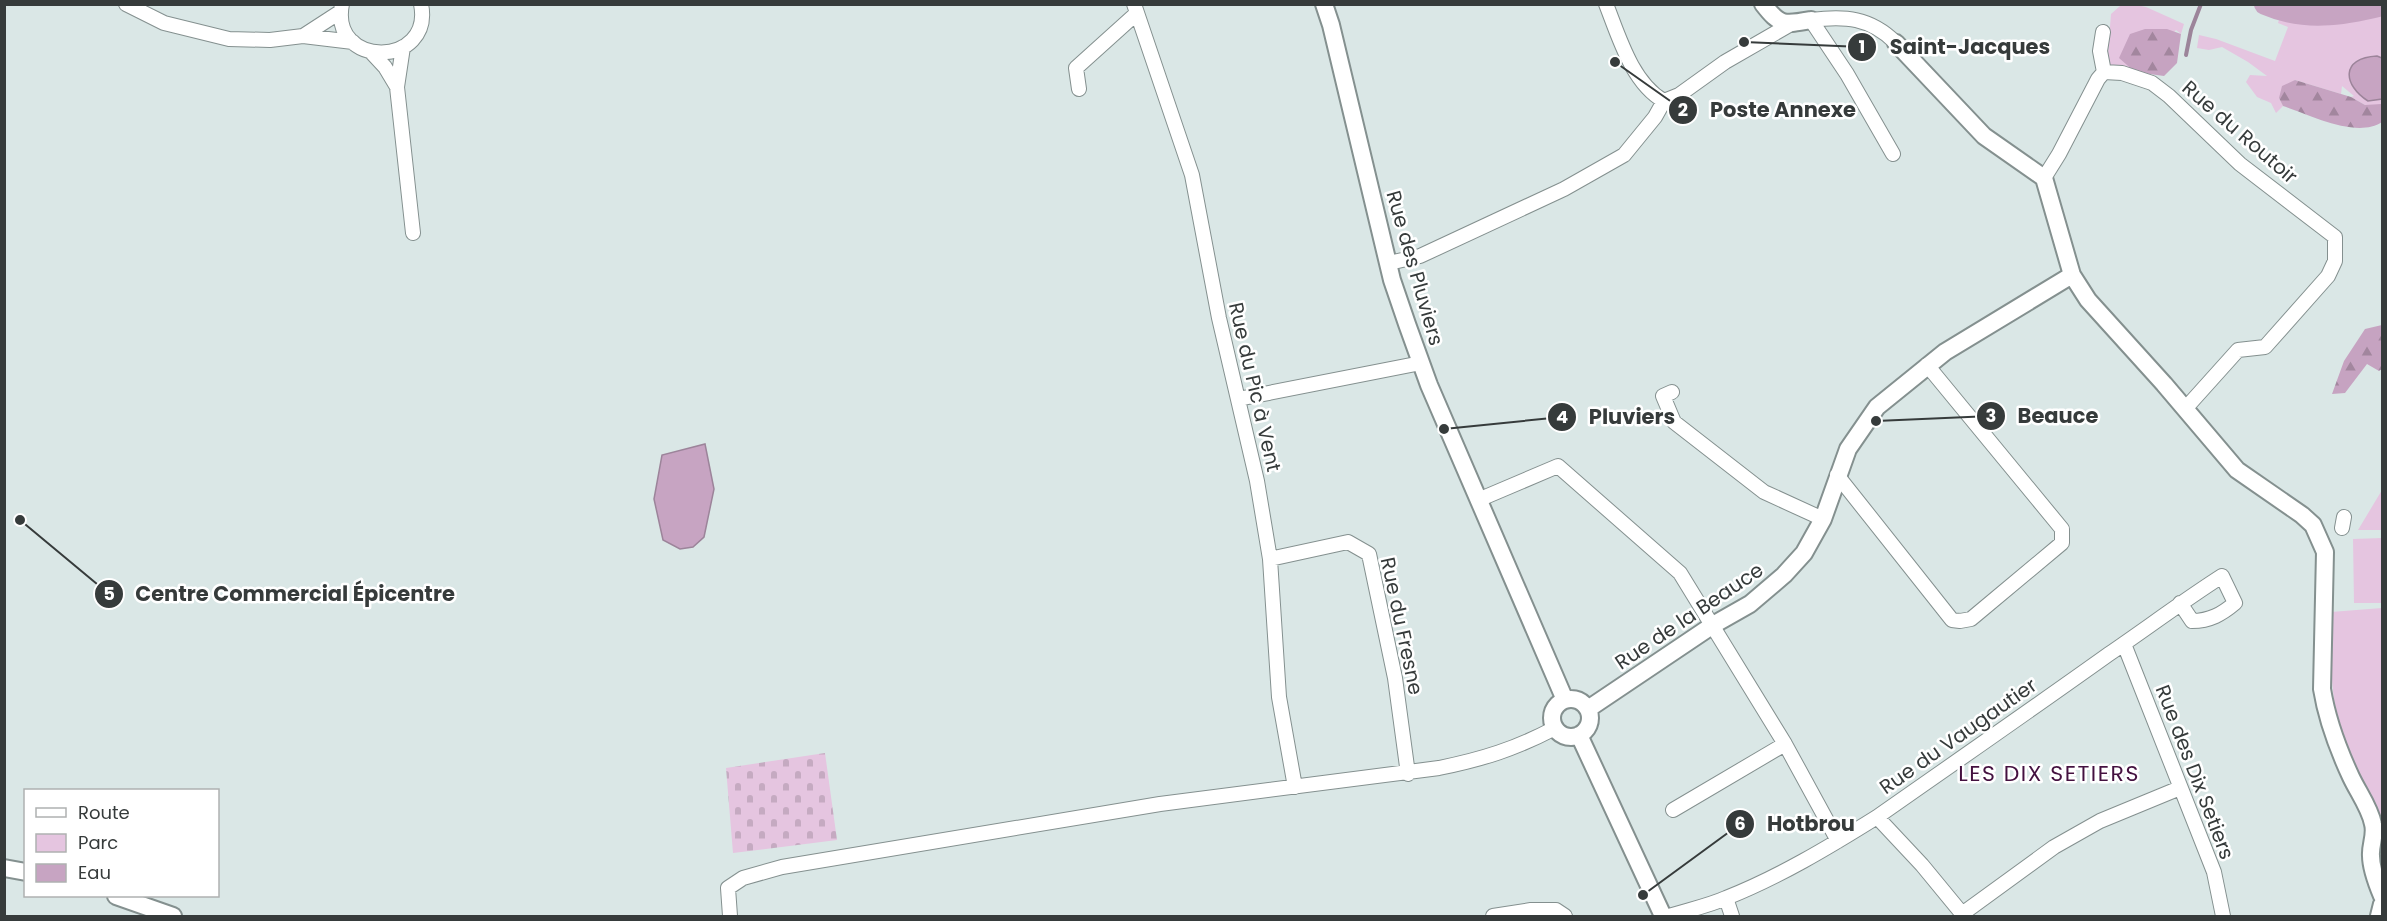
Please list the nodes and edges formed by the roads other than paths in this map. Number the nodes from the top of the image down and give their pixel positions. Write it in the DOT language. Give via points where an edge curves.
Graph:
graph roads {
  1 [pos="126,4"];
  2 [pos="421,4"];
  3 [pos="1324,4"];
  4 [pos="1606,4"];
  5 [pos="1763,4"];
  6 [pos="341,8"];
  7 [pos="1135,9"];
  8 [pos="1811,20"];
  9 [pos="1791,24"];
  10 [pos="2103,32"];
  11 [pos="303,36"];
  12 [pos="353,42"];
  13 [pos="1896,44"];
  14 [pos="403,47"];
  15 [pos="372,53"];
  16 [pos="2104,72"];
  17 [pos="397,87"];
  18 [pos="1079,89"];
  19 [pos="1664,101"];
  20 [pos="1893,154"];
  21 [pos="2044,178"];
  22 [pos="413,232"];
  23 [pos="1389,262"];
  24 [pos="2072,275"];
  25 [pos="1421,363"];
  26 [pos="1927,365"];
  27 [pos="1672,392"];
  28 [pos="1238,399"];
  29 [pos="2185,409"];
  30 [pos="1837,475"];
  31 [pos="1478,500"];
  32 [pos="1822,519"];
  33 [pos="1270,559"];
  34 [pos="2180,603"];
  35 [pos="1713,625"];
  36 [pos="2124,644"];
  37 [pos="1565,700"];
  38 [pos="1588,709"];
  39 [pos="1555,728"];
  40 [pos="1580,735"];
  41 [pos="1785,744"];
  42 [pos="1408,774"];
  43 [pos="1295,787"];
  44 [pos="2180,788"];
  45 [pos="1673,810"];
  46 [pos="1877,817"];
  47 [pos="1838,841"];
  48 [pos="4,868"];
  49 [pos="24,872"];
  50 [pos="2382,896"];
  51 [pos="119,897"];
  52 [pos="1726,898"];
  53 [pos="2382,904"];
  54 [pos="1963,915"];
  55 [pos="173,916"];
  56 [pos="730,916"];
  57 [pos="1493,916"];
  58 [pos="1565,916"];
  59 [pos="1663,916"];
  60 [pos="1669,916"];
  61 [pos="1732,916"];
  62 [pos="2223,916"];
  63 [pos="2379,916"];
  1 -- 11 [label="street" via="164,23 229,39"];
  2 -- 14 [label="street" via="420,27"];
  3 -- 23 [label="street, Rue des Pluviers"];
  4 -- 19 [label="street" via="1628,57 1653,95"];
  5 -- 9 [label="street" via="1774,20"];
  6 -- 11 [label="street"];
  6 -- 12 [label="street" via="346,33"];
  7 -- 18 [label="street" via="1076,68"];
  7 -- 28 [label="street, Rue du Pic à Vent" via="1192,175"];
  8 -- 9 [label="street"];
  8 -- 13 [label="street" via="1840,17 1871,24"];
  8 -- 20 [label="street"];
  9 -- 19 [label="street" via="1725,62 1680,95"];
  10 -- 16 [label="street" via="2100,51"];
  11 -- 12 [label="street"];
  12 -- 15 [label="street"];
  13 -- 21 [label="street" via="1984,136"];
  14 -- 15 [label="street" via="383,54"];
  14 -- 17 [label="street"];
  15 -- 17 [label="street"];
  16 -- 21 [label="street"];
  16 -- 29 [label="street, Rue du Routoir" via="2122,73 2152,83 2240,164 2335,237 2335,261 2328,276 2265,347 2238,350"];
  17 -- 22 [label="street"];
  19 -- 23 [label="street" via="1624,155 1564,189 1420,256"];
  21 -- 24 [label="street"];
  23 -- 25 [label="street, Rue des Pluviers"];
  24 -- 26 [label="street, Rue de la Beauce"];
  24 -- 29 [label="street" via="2088,300"];
  25 -- 28 [label="street"];
  25 -- 31 [label="street, Rue des Pluviers"];
  26 -- 30 [label="street, Rue de la Beauce" via="1877,407 1848,449"];
  26 -- 30 [label="street" via="2062,529 2062,543 1971,619 1952,620"];
  27 -- 32 [label="street" via="1663,396 1674,422 1764,492"];
  28 -- 33 [label="street, Rue du Pic à Vent"];
  29 -- 50 [label="street" via="2237,470 2313,525 2325,552 2322,689 2332,732 2373,821 2370,855"];
  30 -- 32 [label="street, Rue de la Beauce"];
  31 -- 35 [label="street" via="1558,466 1680,573"];
  31 -- 37 [label="street, Rue des Pluviers"];
  32 -- 35 [label="street, Rue de la Beauce" via="1804,553 1784,575 1750,604"];
  33 -- 42 [label="street, Rue du Fresne" via="1348,542 1369,554 1395,678"];
  33 -- 43 [label="street, Rue du Pic à Vent" via="1278,698"];
  34 -- 34 [label="street, Rue du Vaugautier" via="2192,621 2205,621 2235,603 2222,576"];
  34 -- 36 [label="street, Rue du Vaugautier"];
  35 -- 38 [label="street, Rue de la Beauce"];
  35 -- 41 [label="street"];
  36 -- 44 [label="street, Rue des Dix Setiers"];
  36 -- 46 [label="street, Rue du Vaugautier"];
  37 -- 38 [label="street" via="1577,700"];
  37 -- 39 [label="street" via="1552,713"];
  38 -- 40 [label="street" via="1590,720"];
  39 -- 40 [label="street" via="1567,737"];
  39 -- 42 [label="street" via="1481,760"];
  40 -- 59 [label="street"];
  41 -- 45 [label="street"];
  41 -- 47 [label="street"];
  42 -- 43 [label="street"];
  43 -- 56 [label="street" via="1160,804 782,867 743,878 728,888"];
  44 -- 54 [label="street" via="2100,821 2054,847"];
  44 -- 62 [label="street, Rue des Dix Setiers" via="2214,872"];
  46 -- 47 [label="street, Rue du Vaugautier"];
  46 -- 54 [label="street"];
  47 -- 52 [label="street, Rue du Vaugautier"];
  48 -- 49 [label="street"];
  51 -- 55 [label="street"];
  52 -- 60 [label="street, Rue du Vaugautier"];
  52 -- 61 [label="street"];
  53 -- 63 [label="street"];
  57 -- 58 [label="street" via="1556,910"];
}
